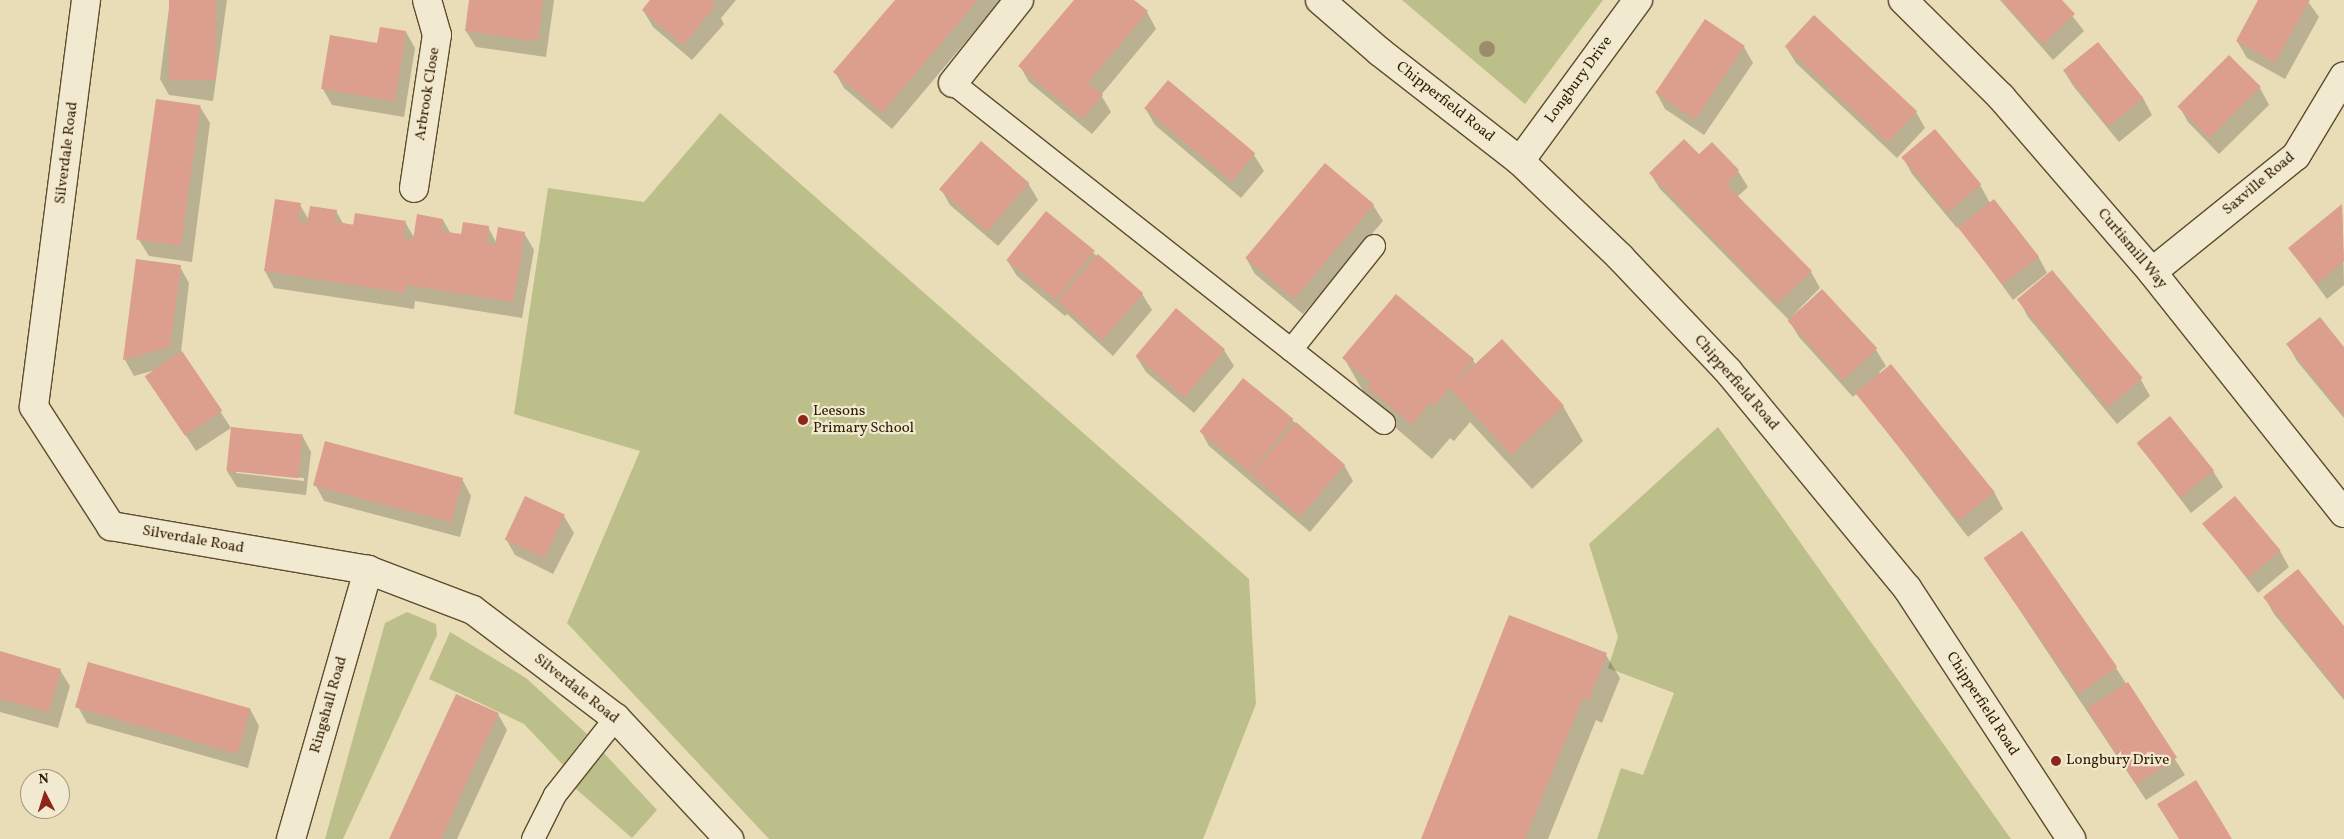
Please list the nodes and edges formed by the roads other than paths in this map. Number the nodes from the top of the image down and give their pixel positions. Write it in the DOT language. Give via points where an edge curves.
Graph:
graph roads {
  1 [pos="86,0"];
  2 [pos="426,0"];
  3 [pos="1019,0"];
  4 [pos="1320,0"];
  5 [pos="1638,0"];
  6 [pos="1903,0"];
  7 [pos="2344,76"];
  8 [pos="953,83"];
  9 [pos="1520,161"];
  10 [pos="414,188"];
  11 [pos="1374,246"];
  12 [pos="2152,272"];
  13 [pos="1291,350"];
  14 [pos="1384,422"];
  15 [pos="2344,513"];
  16 [pos="368,570"];
  17 [pos="616,718"];
  18 [pos="291,839"];
  19 [pos="533,839"];
  20 [pos="729,839"];
  21 [pos="2071,839"];
  1 -- 16 [label="street, Silverdale Road" via="34,407 112,526"];
  2 -- 10 [label="street, Arbrook Close" via="437,35"];
  3 -- 8 [label="street"];
  4 -- 9 [label="street, Chipperfield Road"];
  5 -- 9 [label="street, Longbury Drive"];
  6 -- 12 [label="street, Curtismill Way" via="2001,97"];
  7 -- 12 [label="street, Saxville Road" via="2296,156"];
  8 -- 13 [label="lane"];
  9 -- 21 [label="street, Chipperfield Road" via="1620,258 1728,371 1906,588"];
  11 -- 13 [label="lane"];
  12 -- 15 [label="street, Curtismill Way"];
  13 -- 14 [label="lane"];
  16 -- 17 [label="street, Silverdale Road" via="473,610"];
  16 -- 18 [label="street, Ringshall Road"];
  17 -- 19 [label="lane" via="555,795"];
  17 -- 20 [label="street, Silverdale Road"];
}
